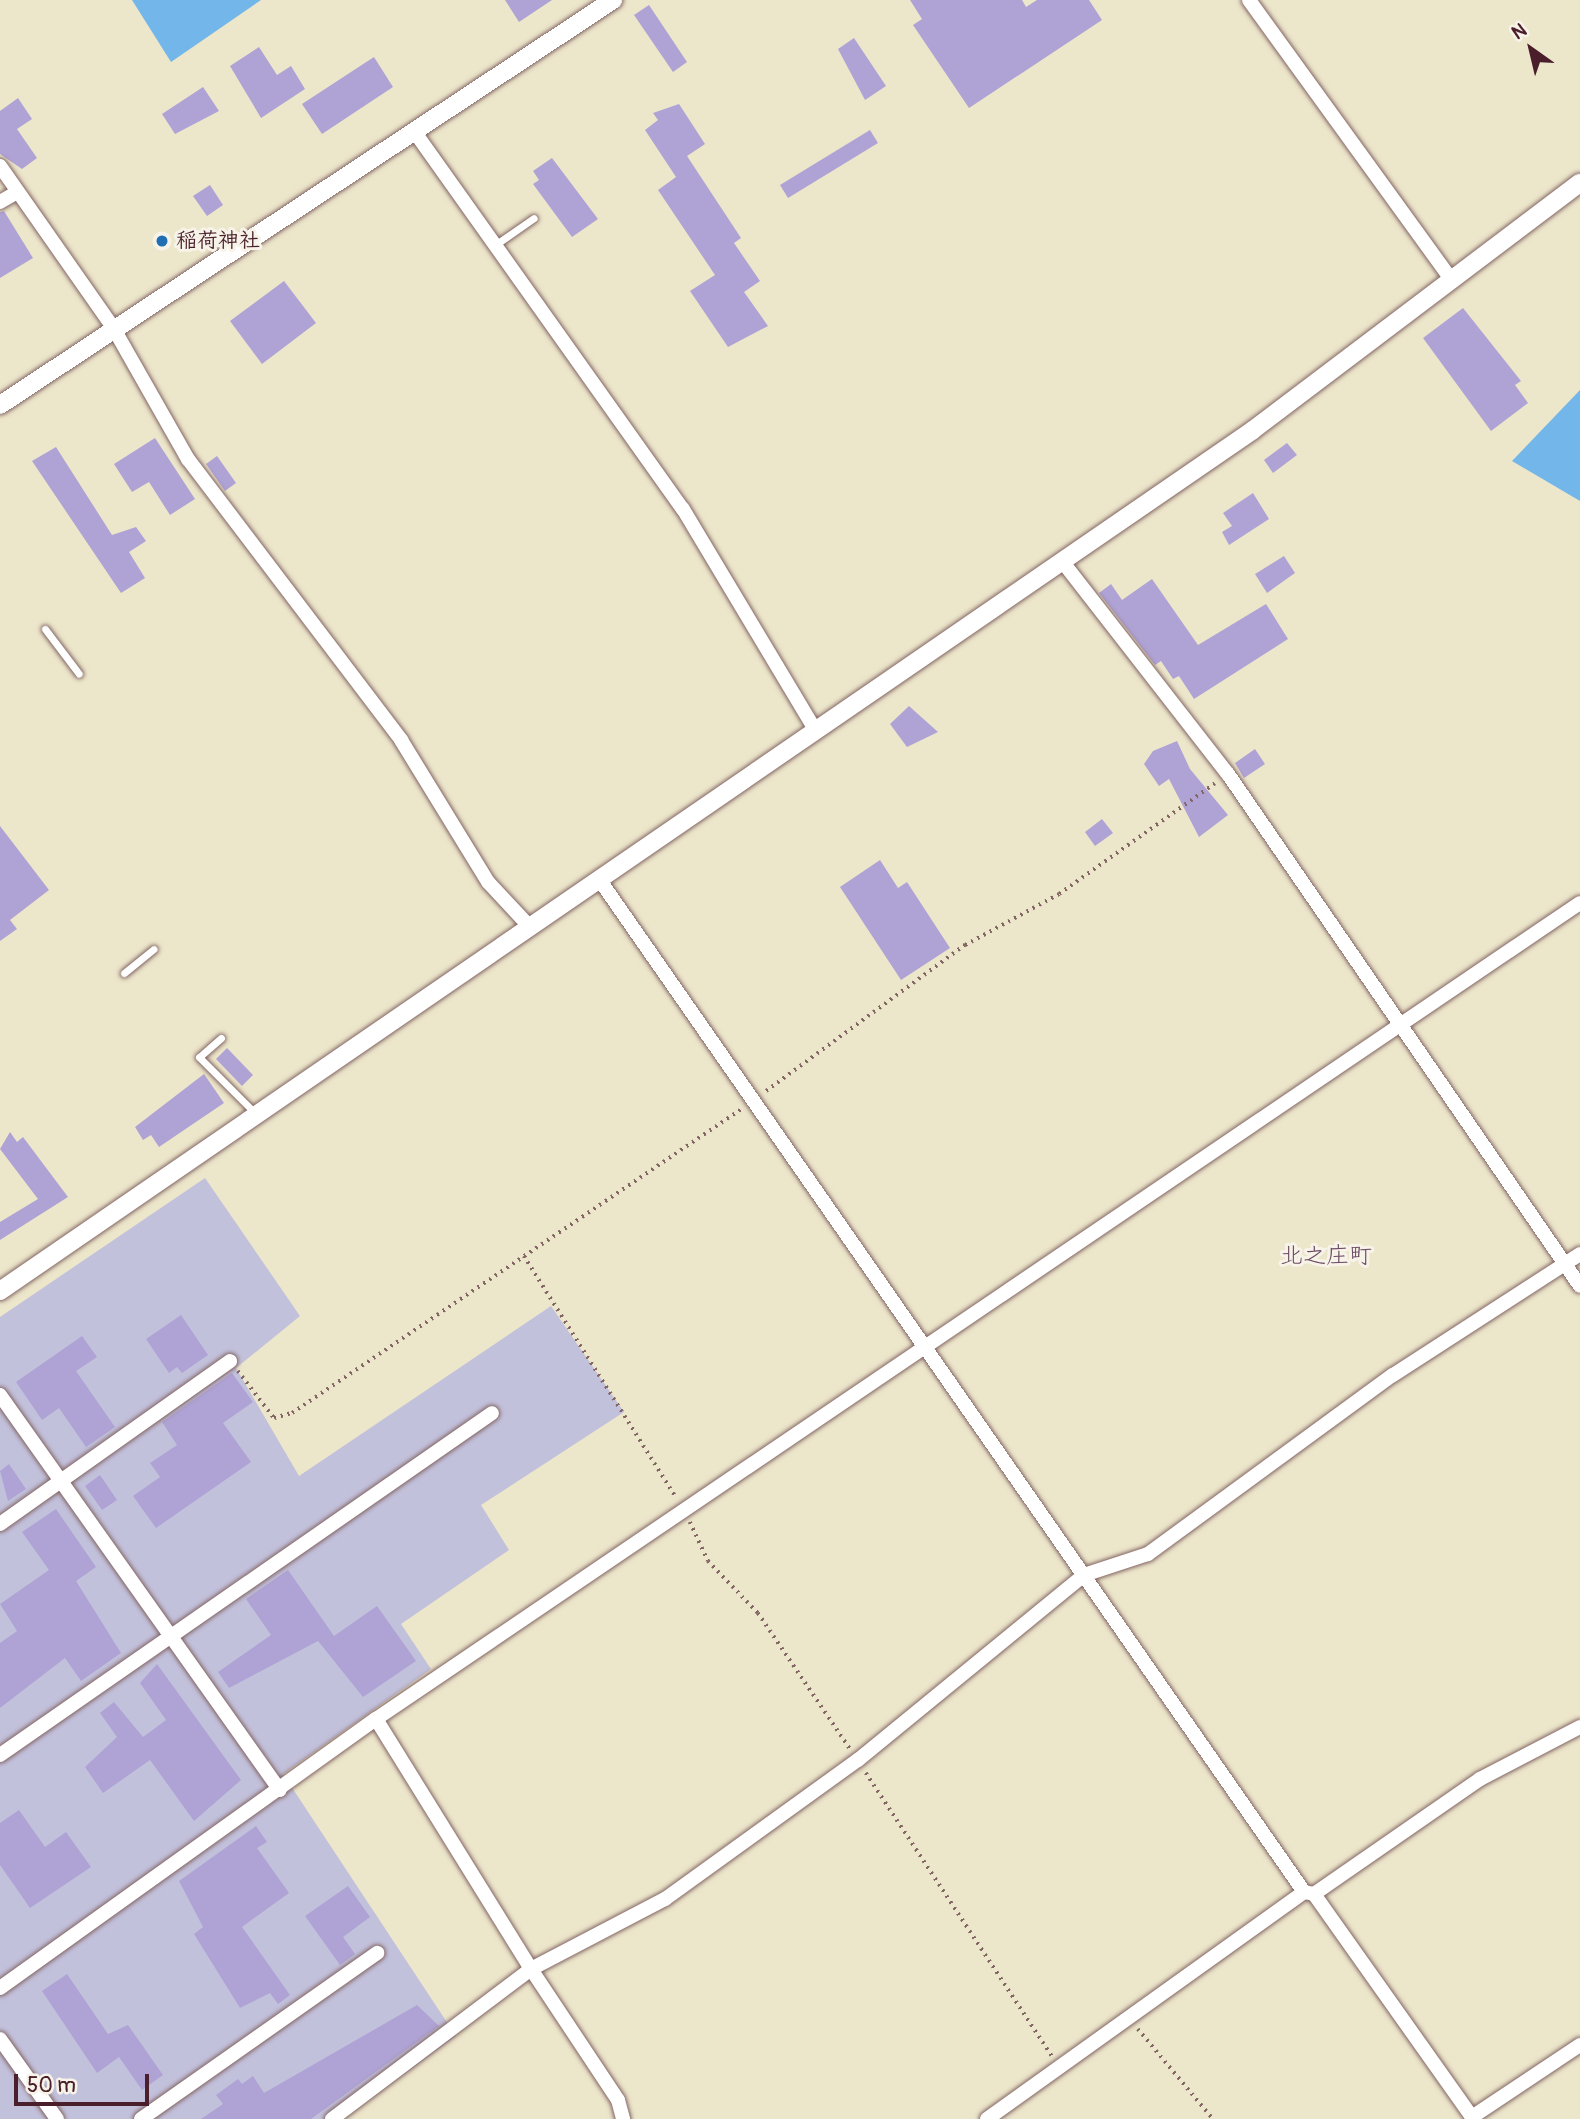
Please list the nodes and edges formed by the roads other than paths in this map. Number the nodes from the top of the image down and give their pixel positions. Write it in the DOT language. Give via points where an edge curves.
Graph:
graph roads {
  1 [pos="613,0"];
  2 [pos="1249,0"];
  3 [pos="414,131"];
  4 [pos="0,166"];
  5 [pos="1580,183"];
  6 [pos="18,192"];
  7 [pos="0,202"];
  8 [pos="534,218"];
  9 [pos="494,245"];
  10 [pos="1451,279"];
  11 [pos="114,329"];
  12 [pos="0,405"];
  13 [pos="1062,561"];
  14 [pos="45,629"];
  15 [pos="79,674"];
  16 [pos="816,731"];
  17 [pos="599,879"];
  18 [pos="1580,903"];
  19 [pos="529,926"];
  20 [pos="154,949"];
  21 [pos="124,973"];
  22 [pos="1404,1023"];
  23 [pos="221,1038"];
  24 [pos="255,1113"];
  25 [pos="1580,1254"];
  26 [pos="1565,1264"];
  27 [pos="1580,1286"];
  28 [pos="0,1290"];
  29 [pos="928,1350"];
  30 [pos="230,1361"];
  31 [pos="0,1395"];
  32 [pos="492,1413"];
  33 [pos="60,1483"];
  34 [pos="0,1524"];
  35 [pos="1084,1575"];
  36 [pos="169,1638"];
  37 [pos="376,1719"];
  38 [pos="1580,1727"];
  39 [pos="0,1755"];
  40 [pos="280,1790"];
  41 [pos="1309,1893"];
  42 [pos="377,1953"];
  43 [pos="531,1969"];
  44 [pos="0,1988"];
  45 [pos="0,2039"];
  46 [pos="1580,2045"];
  47 [pos="57,2119"];
  48 [pos="141,2119"];
  49 [pos="332,2119"];
  50 [pos="623,2119"];
  51 [pos="987,2119"];
  1 -- 3 [label="street"];
  2 -- 10 [label="street"];
  3 -- 9 [label="street"];
  3 -- 11 [label="street"];
  4 -- 6 [label="street"];
  5 -- 10 [label="street"];
  6 -- 7 [label="street"];
  6 -- 11 [label="street"];
  8 -- 9 [label="lane"];
  9 -- 16 [label="street" via="683,509"];
  10 -- 13 [label="street" via="1253,430"];
  11 -- 12 [label="street"];
  11 -- 19 [label="street" via="188,458 401,740 488,882"];
  13 -- 16 [label="street"];
  13 -- 22 [label="street" via="1228,774"];
  14 -- 15 [label="lane"];
  16 -- 17 [label="street"];
  17 -- 19 [label="street"];
  17 -- 29 [label="street"];
  18 -- 22 [label="street"];
  19 -- 24 [label="street"];
  20 -- 21 [label="lane"];
  22 -- 26 [label="street"];
  22 -- 29 [label="street"];
  23 -- 24 [label="lane" via="199,1057"];
  24 -- 28 [label="street"];
  25 -- 26 [label="street"];
  26 -- 27 [label="street"];
  26 -- 35 [label="street" via="1393,1375 1148,1553"];
  29 -- 35 [label="street"];
  29 -- 37 [label="street"];
  30 -- 33 [label="street"];
  31 -- 33 [label="street"];
  32 -- 36 [label="street"];
  33 -- 34 [label="street"];
  33 -- 36 [label="street"];
  35 -- 41 [label="street"];
  35 -- 43 [label="street" via="858,1760 665,1899"];
  36 -- 39 [label="street"];
  36 -- 40 [label="street"];
  37 -- 40 [label="street"];
  37 -- 43 [label="street"];
  38 -- 41 [label="street" via="1480,1779"];
  40 -- 44 [label="street"];
  41 -- 46 [label="street" via="1472,2117"];
  41 -- 51 [label="street"];
  42 -- 48 [label="street"];
  43 -- 49 [label="street"];
  43 -- 50 [label="street" via="618,2100"];
  45 -- 47 [label="street"];
}
